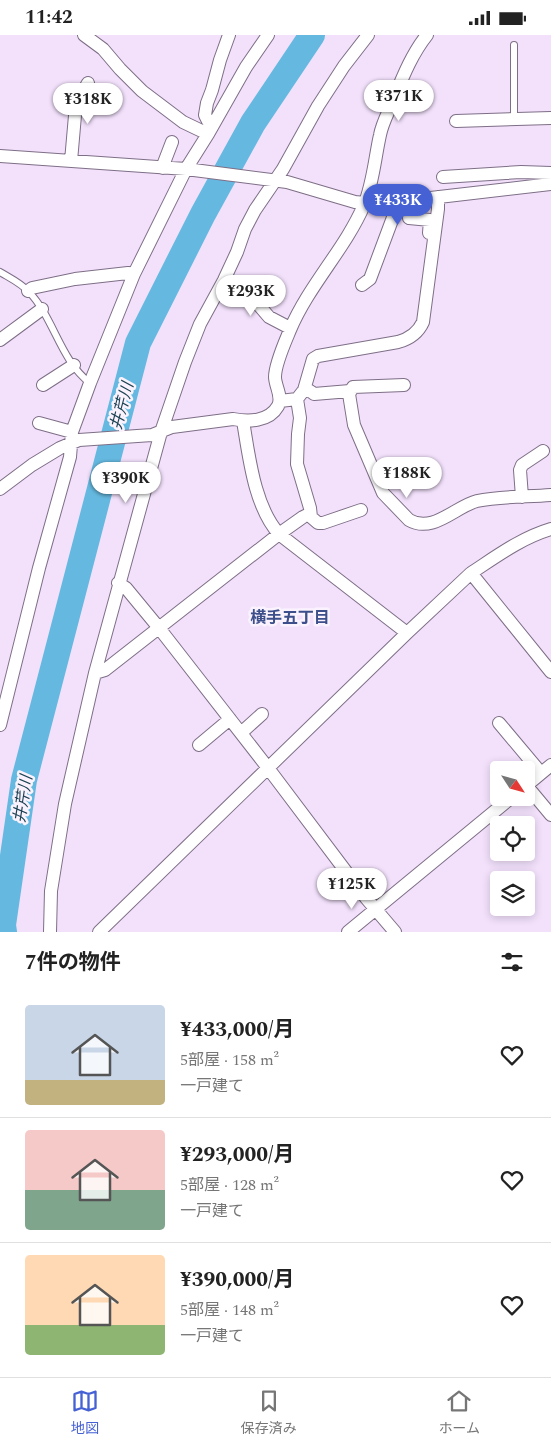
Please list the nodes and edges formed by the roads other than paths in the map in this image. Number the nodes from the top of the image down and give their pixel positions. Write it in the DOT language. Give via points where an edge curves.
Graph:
graph roads {
  1 [pos="84,35"];
  2 [pos="229,35"];
  3 [pos="268,35"];
  4 [pos="368,35"];
  5 [pos="427,35"];
  6 [pos="514,45"];
  7 [pos="88,83"];
  8 [pos="551,118"];
  9 [pos="514,119"];
  10 [pos="456,121"];
  11 [pos="210,130"];
  12 [pos="172,142"];
  13 [pos="0,156"];
  14 [pos="72,161"];
  15 [pos="162,168"];
  16 [pos="189,170"];
  17 [pos="551,173"];
  18 [pos="443,177"];
  19 [pos="272,181"];
  20 [pos="551,185"];
  21 [pos="438,197"];
  22 [pos="421,199"];
  23 [pos="396,202"];
  24 [pos="365,203"];
  25 [pos="427,251"];
  26 [pos="0,272"];
  27 [pos="134,274"];
  28 [pos="224,280"];
  29 [pos="362,285"];
  30 [pos="28,291"];
  31 [pos="42,309"];
  32 [pos="290,328"];
  33 [pos="0,340"];
  34 [pos="74,365"];
  35 [pos="90,383"];
  36 [pos="42,385"];
  37 [pos="404,385"];
  38 [pos="350,391"];
  39 [pos="301,395"];
  40 [pos="280,401"];
  41 [pos="243,421"];
  42 [pos="39,423"];
  43 [pos="156,434"];
  44 [pos="74,438"];
  45 [pos="543,451"];
  46 [pos="0,489"];
  47 [pos="551,495"];
  48 [pos="522,497"];
  49 [pos="361,510"];
  50 [pos="311,517"];
  51 [pos="551,529"];
  52 [pos="279,533"];
  53 [pos="471,573"];
  54 [pos="118,583"];
  55 [pos="159,628"];
  56 [pos="407,633"];
  57 [pos="551,672"];
  58 [pos="95,673"];
  59 [pos="262,714"];
  60 [pos="230,719"];
  61 [pos="499,723"];
  62 [pos="0,725"];
  63 [pos="240,733"];
  64 [pos="199,745"];
  65 [pos="268,768"];
  66 [pos="546,769"];
  67 [pos="535,778"];
  68 [pos="535,796"];
  69 [pos="501,806"];
  70 [pos="551,815"];
  71 [pos="375,908"];
  72 [pos="50,932"];
  73 [pos="99,932"];
  74 [pos="348,932"];
  75 [pos="395,932"];
  1 -- 11 [label="street" via="103,49 142,91 183,122"];
  2 -- 11 [label="street" via="207,103 205,115"];
  3 -- 11 [label="street"];
  4 -- 19 [label="street" via="344,66"];
  5 -- 24 [label="street" via="405,72 380,132"];
  6 -- 9 [label="lane"];
  7 -- 14 [label="street" via="76,104"];
  8 -- 9 [label="street"];
  9 -- 10 [label="street"];
  11 -- 16 [label="street"];
  12 -- 15 [label="street"];
  13 -- 14 [label="street"];
  14 -- 15 [label="street"];
  15 -- 16 [label="street"];
  16 -- 19 [label="street"];
  16 -- 27 [label="street"];
  17 -- 18 [label="street"];
  19 -- 24 [label="street"];
  19 -- 28 [label="street" via="245,229"];
  20 -- 21 [label="street"];
  21 -- 22 [label="street"];
  21 -- 39 [label="street" via="420,329 408,339 398,342 318,356 313,359"];
  22 -- 23 [label="street"];
  22 -- 25 [label="street" via="409,218 430,220"];
  23 -- 24 [label="street"];
  23 -- 29 [label="street" via="370,279"];
  24 -- 32 [label="street"];
  26 -- 30 [label="lane"];
  27 -- 30 [label="street" via="75,279"];
  27 -- 35 [label="street"];
  28 -- 32 [label="street" via="250,295 269,317"];
  28 -- 43 [label="street" via="200,324"];
  30 -- 31 [label="lane"];
  31 -- 33 [label="street"];
  31 -- 34 [label="lane"];
  32 -- 40 [label="street" via="275,377"];
  34 -- 35 [label="lane"];
  34 -- 36 [label="street"];
  35 -- 44 [label="street"];
  37 -- 38 [label="street" via="353,387"];
  38 -- 39 [label="street" via="314,394 310,391"];
  38 -- 48 [label="street" via="354,425 383,493 409,520 421,524 447,517 475,501"];
  39 -- 40 [label="street"];
  39 -- 50 [label="street" via="297,464"];
  40 -- 41 [label="street" via="273,412 261,420"];
  41 -- 43 [label="street" via="233,419 172,427"];
  41 -- 52 [label="street" via="254,481 267,517"];
  42 -- 44 [label="street"];
  43 -- 44 [label="street"];
  43 -- 54 [label="street"];
  44 -- 46 [label="street"];
  44 -- 62 [label="street"];
  45 -- 48 [label="street" via="522,465"];
  47 -- 48 [label="street"];
  49 -- 50 [label="street" via="322,523"];
  50 -- 52 [label="street" via="303,517"];
  51 -- 53 [label="street" via="510,547"];
  52 -- 55 [label="street"];
  52 -- 56 [label="street"];
  53 -- 56 [label="street"];
  53 -- 57 [label="street"];
  54 -- 55 [label="street" via="126,588"];
  54 -- 58 [label="street"];
  55 -- 58 [label="street" via="105,670"];
  55 -- 60 [label="street"];
  56 -- 65 [label="street"];
  58 -- 72 [label="street" via="65,804 51,891"];
  59 -- 63 [label="street"];
  60 -- 63 [label="street"];
  60 -- 64 [label="street"];
  61 -- 66 [label="street"];
  63 -- 65 [label="street"];
  65 -- 71 [label="street"];
  65 -- 73 [label="street"];
  66 -- 67 [label="street"];
  68 -- 70 [label="street"];
  69 -- 71 [label="street"];
  71 -- 74 [label="street"];
  71 -- 75 [label="street"];
}
